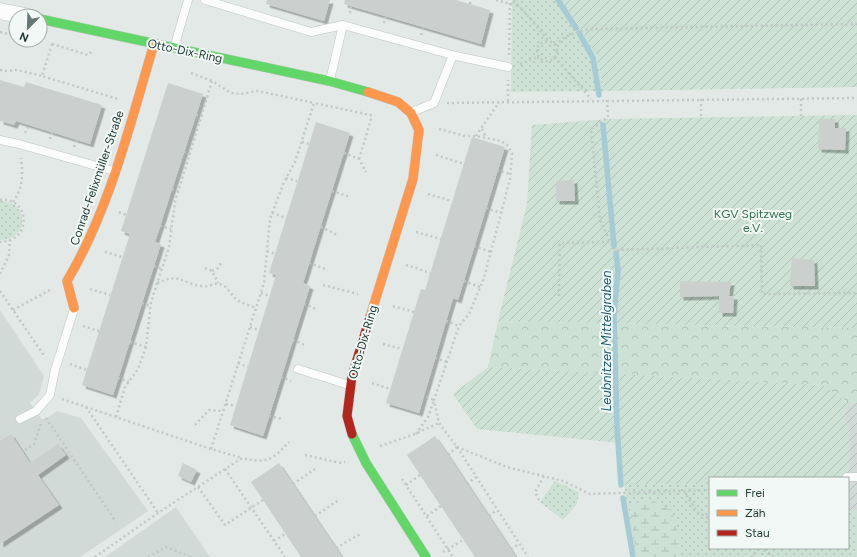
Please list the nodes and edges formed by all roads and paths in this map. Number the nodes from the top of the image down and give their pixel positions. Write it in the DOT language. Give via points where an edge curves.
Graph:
graph roads {
  1 [pos="188,0"];
  2 [pos="205,0"];
  3 [pos="471,0"];
  4 [pos="496,0"];
  5 [pos="510,0"];
  6 [pos="514,0"];
  7 [pos="470,4"];
  8 [pos="510,4"];
  9 [pos="520,7"];
  10 [pos="48,21"];
  11 [pos="857,24"];
  12 [pos="343,25"];
  13 [pos="48,42"];
  14 [pos="550,42"];
  15 [pos="154,44"];
  16 [pos="555,45"];
  17 [pos="174,48"];
  18 [pos="453,55"];
  19 [pos="538,57"];
  20 [pos="555,57"];
  21 [pos="508,68"];
  22 [pos="0,70"];
  23 [pos="42,76"];
  24 [pos="330,81"];
  25 [pos="801,98"];
  26 [pos="857,98"];
  27 [pos="701,99"];
  28 [pos="592,100"];
  29 [pos="607,100"];
  30 [pos="508,101"];
  31 [pos="499,102"];
  32 [pos="314,103"];
  33 [pos="434,103"];
  34 [pos="135,105"];
  35 [pos="411,113"];
  36 [pos="196,115"];
  37 [pos="202,116"];
  38 [pos="801,116"];
  39 [pos="701,118"];
  40 [pos="416,123"];
  41 [pos="482,129"];
  42 [pos="476,136"];
  43 [pos="486,138"];
  44 [pos="0,140"];
  45 [pos="302,142"];
  46 [pos="20,144"];
  47 [pos="309,144"];
  48 [pos="418,150"];
  49 [pos="184,152"];
  50 [pos="344,153"];
  51 [pos="190,154"];
  52 [pos="360,159"];
  53 [pos="464,164"];
  54 [pos="497,170"];
  55 [pos="115,172"];
  56 [pos="366,172"];
  57 [pos="510,174"];
  58 [pos="286,178"];
  59 [pos="297,181"];
  60 [pos="410,188"];
  61 [pos="172,189"];
  62 [pos="178,191"];
  63 [pos="332,191"];
  64 [pos="350,197"];
  65 [pos="0,200"];
  66 [pos="452,201"];
  67 [pos="13,202"];
  68 [pos="486,208"];
  69 [pos="272,213"];
  70 [pos="501,213"];
  71 [pos="286,218"];
  72 [pos="160,226"];
  73 [pos="398,226"];
  74 [pos="321,227"];
  75 [pos="171,229"];
  76 [pos="339,236"];
  77 [pos="441,239"];
  78 [pos="10,240"];
  79 [pos="609,240"];
  80 [pos="0,242"];
  81 [pos="474,246"];
  82 [pos="267,251"];
  83 [pos="491,252"];
  84 [pos="275,254"];
  85 [pos="388,259"];
  86 [pos="221,263"];
  87 [pos="309,263"];
  88 [pos="154,266"];
  89 [pos="205,268"];
  90 [pos="162,269"];
  91 [pos="328,270"];
  92 [pos="212,271"];
  93 [pos="430,273"];
  94 [pos="0,274"];
  95 [pos="464,281"];
  96 [pos="157,283"];
  97 [pos="218,283"];
  98 [pos="323,285"];
  99 [pos="480,287"];
  100 [pos="0,291"];
  101 [pos="261,293"];
  102 [pos="857,293"];
  103 [pos="270,296"];
  104 [pos="559,296"];
  105 [pos="33,298"];
  106 [pos="375,298"];
  107 [pos="142,303"];
  108 [pos="304,304"];
  109 [pos="150,306"];
  110 [pos="74,308"];
  111 [pos="256,308"];
  112 [pos="316,309"];
  113 [pos="13,310"];
  114 [pos="446,321"];
  115 [pos="459,326"];
  116 [pos="250,327"];
  117 [pos="259,330"];
  118 [pos="293,340"];
  119 [pos="130,342"];
  120 [pos="305,345"];
  121 [pos="146,347"];
  122 [pos="435,358"];
  123 [pos="447,362"];
  124 [pos="238,363"];
  125 [pos="74,365"];
  126 [pos="248,367"];
  127 [pos="298,369"];
  128 [pos="55,370"];
  129 [pos="87,370"];
  130 [pos="281,377"];
  131 [pos="118,378"];
  132 [pos="129,382"];
  133 [pos="295,382"];
  134 [pos="350,385"];
  135 [pos="50,395"];
  136 [pos="424,396"];
  137 [pos="434,400"];
  138 [pos="226,404"];
  139 [pos="235,406"];
  140 [pos="86,407"];
  141 [pos="223,411"];
  142 [pos="44,414"];
  143 [pos="270,416"];
  144 [pos="116,417"];
  145 [pos="20,419"];
  146 [pos="283,419"];
  147 [pos="439,423"];
  148 [pos="195,425"];
  149 [pos="415,434"];
  150 [pos="289,442"];
  151 [pos="457,447"];
  152 [pos="211,449"];
  153 [pos="361,453"];
  154 [pos="305,455"];
  155 [pos="448,455"];
  156 [pos="242,458"];
  157 [pos="225,469"];
  158 [pos="315,469"];
  159 [pos="544,476"];
  160 [pos="476,477"];
  161 [pos="847,477"];
  162 [pos="857,477"];
  163 [pos="293,484"];
  164 [pos="467,484"];
  165 [pos="198,487"];
  166 [pos="709,490"];
  167 [pos="684,491"];
  168 [pos="263,500"];
  169 [pos="339,500"];
  170 [pos="539,500"];
  171 [pos="251,508"];
  172 [pos="497,510"];
  173 [pos="158,513"];
  174 [pos="315,516"];
  175 [pos="489,516"];
  176 [pos="709,518"];
  177 [pos="116,522"];
  178 [pos="362,533"];
  179 [pos="285,534"];
  180 [pos="463,540"];
  181 [pos="274,541"];
  182 [pos="519,544"];
  183 [pos="336,548"];
  184 [pos="511,549"];
  185 [pos="758,549"];
  186 [pos="761,549"];
  187 [pos="442,553"];
  188 [pos="95,557"];
  189 [pos="148,557"];
  190 [pos="190,557"];
  191 [pos="285,557"];
  192 [pos="426,557"];
  193 [pos="528,557"];
  194 [pos="751,557"];
  195 [pos="775,557"];
  1 -- 17 [label="lane"];
  2 -- 12 [label="lane" via="311,32"];
  3 -- 7 [label="path"];
  4 -- 8 [label="path"];
  5 -- 8 [label="path"];
  6 -- 9 [label="path"];
  8 -- 9 [label="path"];
  8 -- 21 [label="path"];
  9 -- 14 [label="path"];
  10 -- 15 [label="street, Otto-Dix-Ring"];
  11 -- 16 [label="path" via="588,29 566,36"];
  12 -- 18 [label="lane"];
  12 -- 24 [label="lane"];
  13 -- 23 [label="path" via="52,44"];
  14 -- 16 [label="path"];
  14 -- 19 [label="path" via="541,43 537,47"];
  15 -- 17 [label="street, Otto-Dix-Ring"];
  15 -- 34 [label="street, Conrad-Felixmüller-Straße"];
  16 -- 20 [label="path"];
  17 -- 24 [label="street, Otto-Dix-Ring"];
  18 -- 21 [label="lane"];
  18 -- 33 [label="lane"];
  19 -- 20 [label="path" via="548,61"];
  19 -- 21 [label="path"];
  20 -- 28 [label="path"];
  21 -- 30 [label="path"];
  22 -- 23 [label="path" via="17,70"];
  23 -- 34 [label="path"];
  24 -- 35 [label="street, Otto-Dix-Ring" via="398,102"];
  25 -- 26 [label="path"];
  25 -- 27 [label="path"];
  25 -- 38 [label="path"];
  27 -- 29 [label="path"];
  27 -- 39 [label="path"];
  28 -- 29 [label="path"];
  28 -- 30 [label="path"];
  29 -- 79 [label="path" via="608,117 591,129 600,220"];
  30 -- 31 [label="path"];
  31 -- 33 [label="path"];
  31 -- 41 [label="path"];
  32 -- 37 [label="path" via="258,91 231,93 212,81"];
  32 -- 45 [label="path"];
  32 -- 52 [label="path" via="372,116"];
  33 -- 35 [label="lane"];
  34 -- 55 [label="street, Conrad-Felixmüller-Straße"];
  35 -- 40 [label="street, Otto-Dix-Ring"];
  36 -- 37 [label="path"];
  37 -- 51 [label="path"];
  40 -- 42 [label="path" via="465,136"];
  40 -- 48 [label="street, Otto-Dix-Ring" via="419,130"];
  41 -- 42 [label="path"];
  41 -- 43 [label="path"];
  42 -- 43 [label="path"];
  43 -- 57 [label="path" via="507,145 512,153"];
  44 -- 46 [label="lane"];
  45 -- 47 [label="path"];
  45 -- 58 [label="path"];
  46 -- 55 [label="lane"];
  46 -- 67 [label="path" via="21,182 20,190"];
  48 -- 53 [label="path"];
  48 -- 60 [label="street, Otto-Dix-Ring"];
  49 -- 51 [label="path"];
  50 -- 52 [label="path"];
  51 -- 62 [label="path"];
  52 -- 56 [label="path"];
  54 -- 57 [label="path"];
  55 -- 110 [label="street, Conrad-Felixmüller-Straße" via="85,252 67,281"];
  57 -- 70 [label="path"];
  58 -- 59 [label="path"];
  58 -- 69 [label="path"];
  60 -- 66 [label="path"];
  60 -- 73 [label="street, Otto-Dix-Ring"];
  61 -- 62 [label="path"];
  62 -- 75 [label="path"];
  63 -- 64 [label="path"];
  65 -- 67 [label="path"];
  67 -- 78 [label="path" via="21,210 24,220 19,235"];
  68 -- 70 [label="path"];
  69 -- 71 [label="path"];
  69 -- 82 [label="path"];
  70 -- 83 [label="path"];
  72 -- 75 [label="path"];
  73 -- 77 [label="path"];
  73 -- 85 [label="street, Otto-Dix-Ring"];
  74 -- 76 [label="path"];
  75 -- 90 [label="path"];
  78 -- 80 [label="path"];
  78 -- 94 [label="path" via="9,255"];
  79 -- 102 [label="path" via="614,250 761,245 762,294"];
  79 -- 104 [label="path" via="560,243"];
  81 -- 83 [label="path"];
  82 -- 84 [label="path"];
  82 -- 101 [label="path"];
  83 -- 99 [label="path"];
  85 -- 93 [label="path"];
  85 -- 106 [label="street, Otto-Dix-Ring"];
  86 -- 92 [label="path"];
  87 -- 91 [label="path"];
  88 -- 90 [label="path"];
  89 -- 92 [label="path"];
  90 -- 96 [label="path"];
  92 -- 97 [label="path"];
  95 -- 99 [label="path"];
  96 -- 97 [label="path" via="169,278 181,278 207,287"];
  96 -- 109 [label="path"];
  97 -- 111 [label="path" via="236,299"];
  98 -- 106 [label="path"];
  99 -- 115 [label="path" via="469,314"];
  100 -- 113 [label="path"];
  101 -- 103 [label="path"];
  101 -- 111 [label="path"];
  105 -- 113 [label="path"];
  106 -- 134 [label="street, Otto-Dix-Ring"];
  107 -- 109 [label="path"];
  108 -- 112 [label="path"];
  109 -- 121 [label="path"];
  110 -- 128 [label="lane, Conrad-Felixmüller-Straße"];
  111 -- 116 [label="path"];
  113 -- 128 [label="path"];
  114 -- 115 [label="path"];
  115 -- 123 [label="path"];
  116 -- 117 [label="path"];
  116 -- 124 [label="path"];
  118 -- 120 [label="path"];
  119 -- 121 [label="path"];
  121 -- 132 [label="path" via="138,369"];
  122 -- 123 [label="path"];
  123 -- 137 [label="path"];
  124 -- 126 [label="path"];
  124 -- 138 [label="path"];
  125 -- 129 [label="path"];
  127 -- 134 [label="lane"];
  128 -- 135 [label="lane, Conrad-Felixmüller-Straße"];
  130 -- 133 [label="path"];
  131 -- 132 [label="path"];
  132 -- 144 [label="path" via="122,394"];
  134 -- 153 [label="street, Otto-Dix-Ring" via="347,416"];
  135 -- 140 [label="path"];
  135 -- 145 [label="lane, Conrad-Felixmüller-Straße" via="36,411"];
  136 -- 137 [label="path"];
  137 -- 147 [label="path"];
  137 -- 149 [label="path" via="428,417"];
  138 -- 139 [label="path"];
  138 -- 141 [label="path"];
  140 -- 144 [label="path"];
  140 -- 173 [label="path"];
  141 -- 148 [label="path" via="209,410"];
  141 -- 152 [label="path"];
  142 -- 177 [label="path"];
  143 -- 146 [label="path"];
  144 -- 152 [label="path"];
  147 -- 149 [label="path"];
  147 -- 151 [label="path"];
  149 -- 153 [label="path"];
  150 -- 156 [label="path" via="273,458 260,462"];
  151 -- 155 [label="path"];
  151 -- 159 [label="path" via="507,466"];
  151 -- 160 [label="path"];
  152 -- 156 [label="path"];
  153 -- 154 [label="path" via="352,460 341,463"];
  153 -- 192 [label="street, Otto-Dix-Ring"];
  156 -- 157 [label="path"];
  157 -- 165 [label="path"];
  157 -- 171 [label="path"];
  158 -- 163 [label="path"];
  159 -- 167 [label="path" via="563,481 590,494"];
  159 -- 170 [label="path" via="535,492"];
  160 -- 164 [label="path"];
  160 -- 172 [label="path"];
  161 -- 162 [label="lane"];
  165 -- 171 [label="path" via="225,525"];
  165 -- 173 [label="path"];
  166 -- 167 [label="path"];
  167 -- 176 [label="path" via="697,512"];
  168 -- 171 [label="path"];
  169 -- 174 [label="path"];
  171 -- 181 [label="path"];
  172 -- 175 [label="path"];
  172 -- 182 [label="path"];
  173 -- 188 [label="path"];
  178 -- 183 [label="path"];
  179 -- 181 [label="path"];
  180 -- 187 [label="path"];
  181 -- 191 [label="path"];
  182 -- 184 [label="path"];
  182 -- 193 [label="path"];
  185 -- 194 [label="path"];
  186 -- 195 [label="path"];
  189 -- 190 [label="path" via="166,547"];
}
